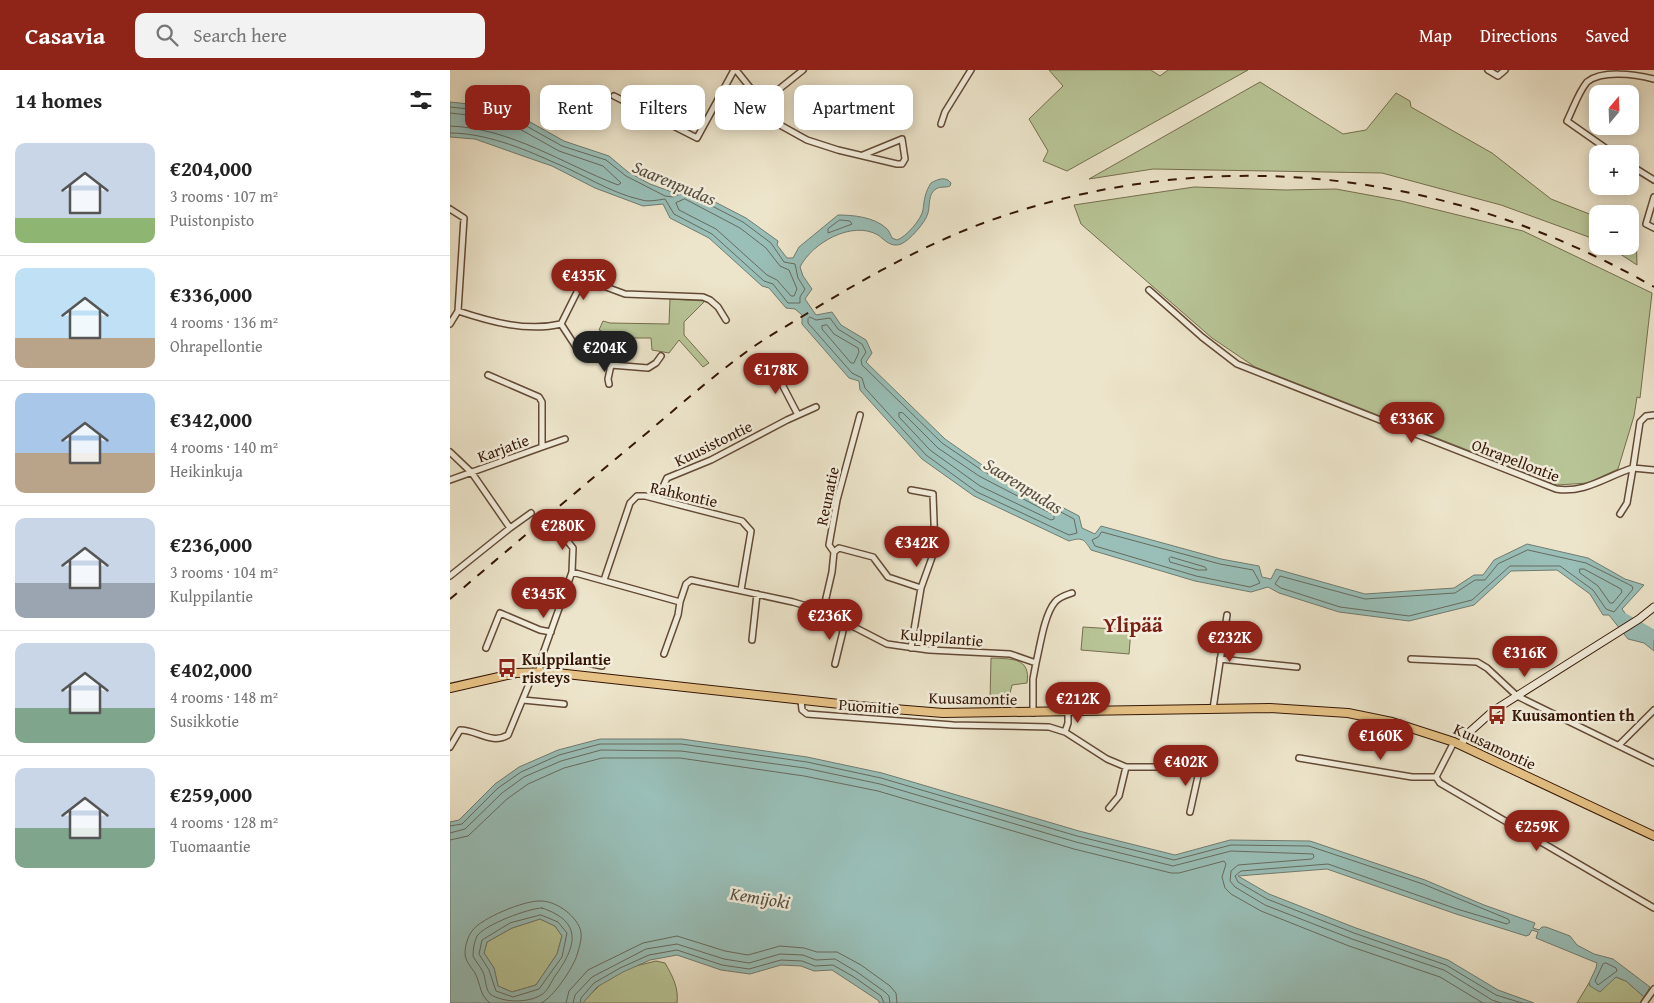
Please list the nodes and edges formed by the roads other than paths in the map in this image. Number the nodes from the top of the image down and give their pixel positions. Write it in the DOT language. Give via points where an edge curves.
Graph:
graph roads {
  1 [pos="735,70"];
  2 [pos="803,70"];
  3 [pos="971,70"];
  4 [pos="1488,70"];
  5 [pos="1505,70"];
  6 [pos="1654,80"];
  7 [pos="748,85"];
  8 [pos="784,85"];
  9 [pos="614,96"];
  10 [pos="941,124"];
  11 [pos="784,127"];
  12 [pos="1601,145"];
  13 [pos="864,156"];
  14 [pos="1639,171"];
  15 [pos="1654,180"];
  16 [pos="1654,197"];
  17 [pos="450,209"];
  18 [pos="1654,228"];
  19 [pos="1149,290"];
  20 [pos="458,311"];
  21 [pos="726,320"];
  22 [pos="450,324"];
  23 [pos="562,324"];
  24 [pos="660,356"];
  25 [pos="611,365"];
  26 [pos="772,365"];
  27 [pos="488,375"];
  28 [pos="609,384"];
  29 [pos="816,407"];
  30 [pos="798,415"];
  31 [pos="860,415"];
  32 [pos="1654,415"];
  33 [pos="565,439"];
  34 [pos="542,447"];
  35 [pos="450,452"];
  36 [pos="1633,468"];
  37 [pos="1654,470"];
  38 [pos="472,473"];
  39 [pos="450,480"];
  40 [pos="911,490"];
  41 [pos="658,498"];
  42 [pos="532,512"];
  43 [pos="1620,514"];
  44 [pos="510,528"];
  45 [pos="558,529"];
  46 [pos="834,552"];
  47 [pos="572,572"];
  48 [pos="450,576"];
  49 [pos="604,580"];
  50 [pos="921,588"];
  51 [pos="741,590"];
  52 [pos="1072,593"];
  53 [pos="757,594"];
  54 [pos="680,602"];
  55 [pos="1654,607"];
  56 [pos="823,611"];
  57 [pos="1228,615"];
  58 [pos="845,623"];
  59 [pos="551,632"];
  60 [pos="752,640"];
  61 [pos="486,648"];
  62 [pos="911,648"];
  63 [pos="664,654"];
  64 [pos="541,659"];
  65 [pos="1220,659"];
  66 [pos="1411,659"];
  67 [pos="1036,663"];
  68 [pos="835,664"];
  69 [pos="602,666"];
  70 [pos="1297,667"];
  71 [pos="535,672"];
  72 [pos="450,688"];
  73 [pos="1518,696"];
  74 [pos="523,700"];
  75 [pos="801,700"];
  76 [pos="564,704"];
  77 [pos="1213,709"];
  78 [pos="1654,710"];
  79 [pos="1068,712"];
  80 [pos="1033,713"];
  81 [pos="1065,732"];
  82 [pos="1458,743"];
  83 [pos="1619,745"];
  84 [pos="450,747"];
  85 [pos="1299,758"];
  86 [pos="1214,763"];
  87 [pos="1654,763"];
  88 [pos="1126,767"];
  89 [pos="1200,767"];
  90 [pos="1436,777"];
  91 [pos="1108,808"];
  92 [pos="1190,812"];
  93 [pos="1654,836"];
  94 [pos="1654,908"];
  95 [pos="1654,989"];
  96 [pos="1644,1003"];
  1 -- 7 [label="street"];
  1 -- 9 [label="street" via="697,138"];
  2 -- 8 [label="street"];
  3 -- 10 [label="street"];
  4 -- 5 [label="street" via="1498,76"];
  6 -- 12 [label="street" via="1629,73 1602,71 1587,81 1567,121"];
  11 -- 13 [label="street" via="807,140"];
  13 -- 13 [label="street" via="875,150 902,139 905,159 902,164"];
  14 -- 15 [label="street"];
  16 -- 18 [label="street" via="1646,224"];
  17 -- 20 [label="street" via="464,218"];
  19 -- 36 [label="street, Ohrapellontie" via="1238,364 1556,490 1583,489"];
  20 -- 22 [label="street"];
  20 -- 23 [label="street" via="503,324"];
  21 -- 23 [label="street" via="718,307 706,298 626,294 590,281 579,288"];
  23 -- 25 [label="street" via="582,351"];
  24 -- 25 [label="street" via="648,368"];
  25 -- 28 [label="street"];
  26 -- 30 [label="street"];
  27 -- 34 [label="street, Karjatie" via="542,402"];
  29 -- 30 [label="street, Kuusistontie"];
  30 -- 41 [label="street, Kuusistontie" via="711,460 667,478"];
  31 -- 46 [label="street, Reunatie" via="837,500 829,545"];
  32 -- 36 [label="street" via="1646,416 1640,422"];
  33 -- 34 [label="street, Karjatie"];
  34 -- 38 [label="street, Karjatie"];
  35 -- 38 [label="street"];
  36 -- 37 [label="street"];
  36 -- 43 [label="street" via="1627,503"];
  38 -- 39 [label="street, Karjatie"];
  38 -- 44 [label="street"];
  40 -- 50 [label="street" via="932,494 935,549"];
  41 -- 49 [label="street, Rahkontie" via="637,496 630,503"];
  41 -- 51 [label="street, Rahkontie" via="742,521 751,530"];
  42 -- 44 [label="street"];
  44 -- 48 [label="street"];
  45 -- 47 [label="street" via="573,548"];
  46 -- 50 [label="street" via="839,548 873,557 888,577"];
  46 -- 56 [label="street, Reunatie"];
  47 -- 49 [label="street"];
  47 -- 59 [label="street"];
  49 -- 54 [label="street"];
  50 -- 62 [label="street"];
  51 -- 53 [label="street, Kulppilantie"];
  51 -- 54 [label="street, Kulppilantie" via="691,580 686,584"];
  52 -- 67 [label="street" via="1054,602"];
  53 -- 56 [label="street, Kulppilantie"];
  53 -- 60 [label="street"];
  54 -- 63 [label="street"];
  55 -- 73 [label="main road"];
  56 -- 58 [label="street, Kulppilantie"];
  57 -- 65 [label="street"];
  58 -- 62 [label="street, Kulppilantie" via="887,644"];
  58 -- 68 [label="street"];
  59 -- 61 [label="street" via="500,613"];
  59 -- 64 [label="street"];
  62 -- 67 [label="street, Kulppilantie" via="1010,654"];
  64 -- 69 [label="street"];
  64 -- 71 [label="street"];
  65 -- 70 [label="street"];
  65 -- 77 [label="street"];
  66 -- 73 [label="street" via="1477,662"];
  67 -- 80 [label="street"];
  71 -- 72 [label="main road, Kuusamontie" via="494,677"];
  71 -- 74 [label="street"];
  71 -- 75 [label="main road, Kuusamontie" via="581,674"];
  73 -- 82 [label="main road" via="1493,711"];
  73 -- 83 [label="street"];
  74 -- 76 [label="street"];
  74 -- 84 [label="street" via="508,735 494,740 460,730"];
  75 -- 80 [label="main road, Kuusamontie" via="918,712"];
  75 -- 81 [label="street, Puomitie" via="802,710 807,714 953,725 1041,726"];
  77 -- 79 [label="main road, Kuusamontie"];
  77 -- 82 [label="main road, Kuusamontie" via="1288,708 1348,713 1392,722"];
  78 -- 83 [label="street"];
  79 -- 80 [label="main road, Kuusamontie"];
  79 -- 81 [label="street"];
  81 -- 88 [label="street, Puomitie" via="1107,759"];
  82 -- 90 [label="street"];
  82 -- 93 [label="main road, Kuusamontie"];
  83 -- 87 [label="street"];
  85 -- 90 [label="street"];
  86 -- 89 [label="street, Puomitie"];
  88 -- 89 [label="street, Puomitie"];
  88 -- 91 [label="street" via="1119,796"];
  89 -- 92 [label="street"];
  90 -- 94 [label="street" via="1440,783 1487,812"];
  95 -- 96 [label="street"];
}
